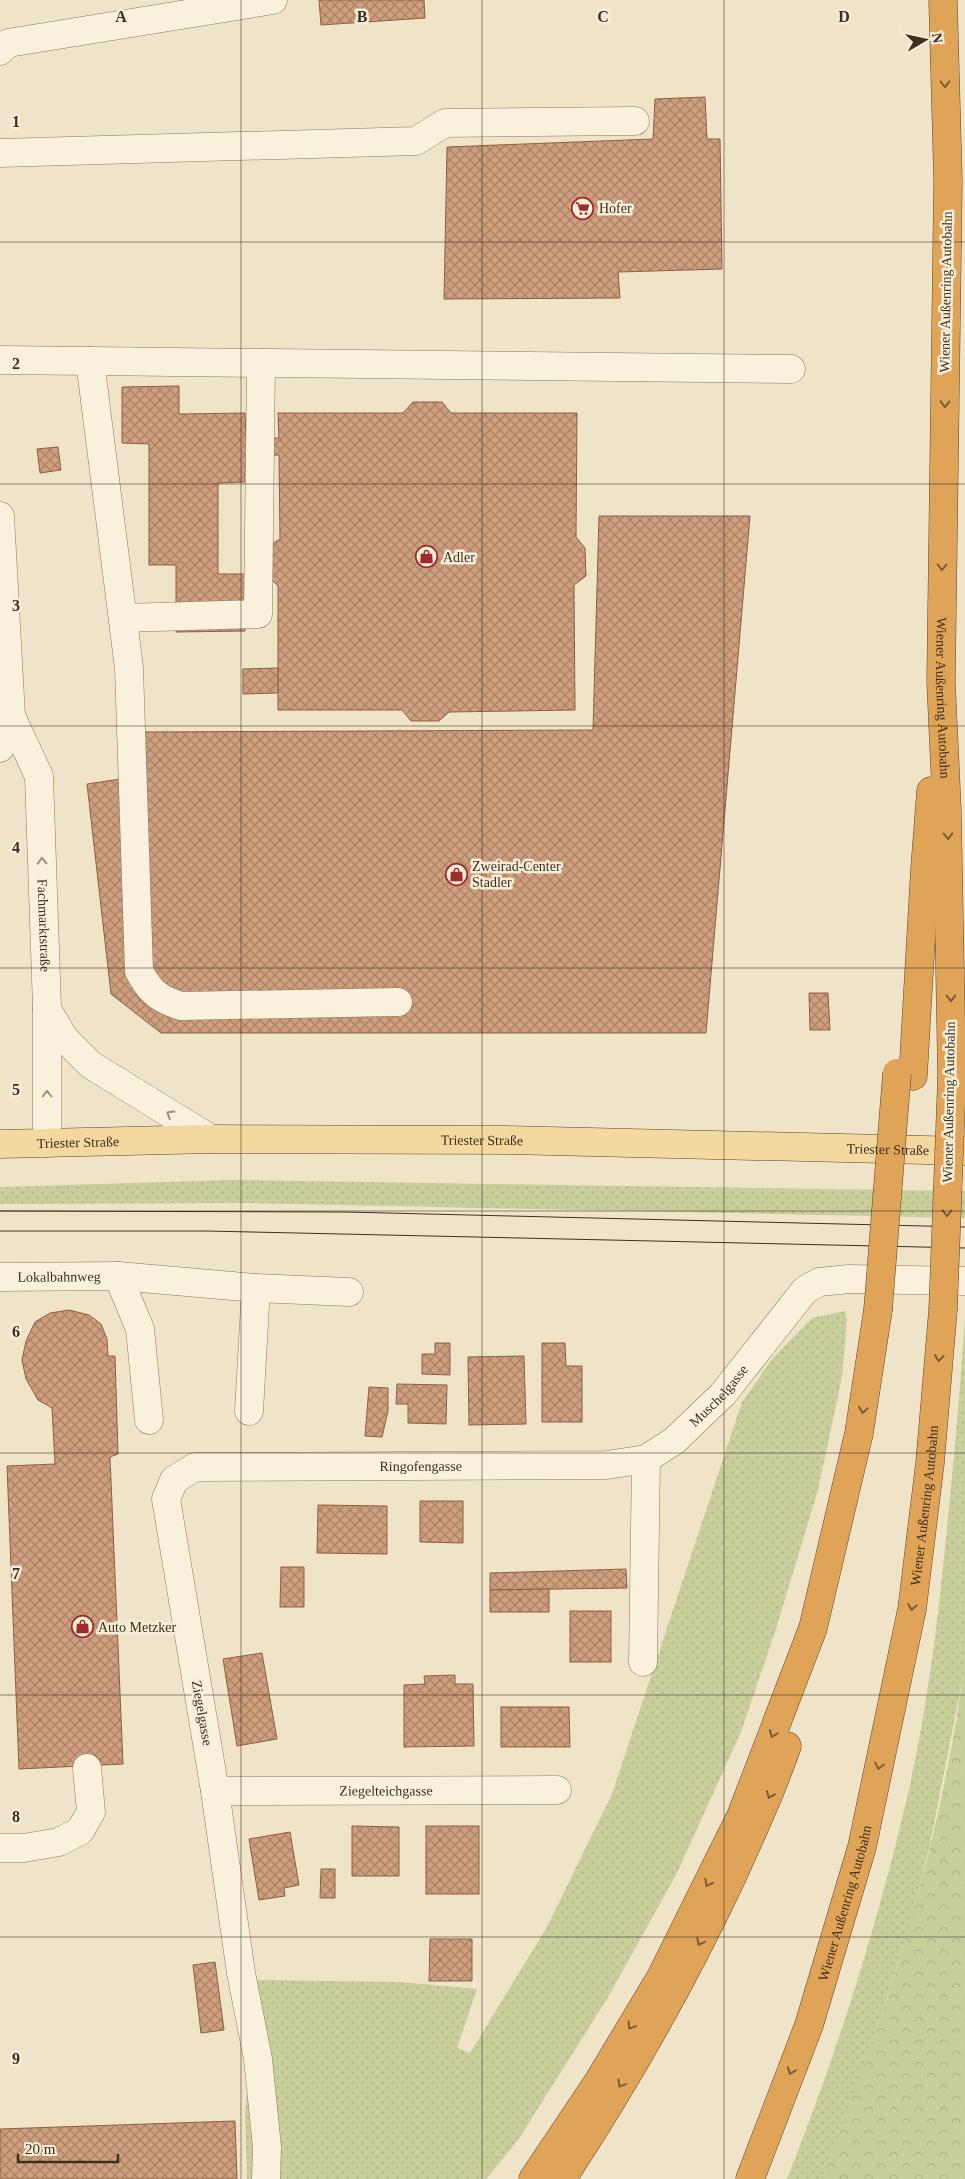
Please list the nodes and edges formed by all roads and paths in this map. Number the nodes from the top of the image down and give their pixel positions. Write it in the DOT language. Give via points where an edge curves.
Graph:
graph roads {
  1 [pos="273,0"];
  2 [pos="943,0"];
  3 [pos="0,51"];
  4 [pos="635,121"];
  5 [pos="0,153"];
  6 [pos="0,360"];
  7 [pos="90,361"];
  8 [pos="261,363"];
  9 [pos="791,369"];
  10 [pos="0,516"];
  11 [pos="123,618"];
  12 [pos="941,682"];
  13 [pos="11,716"];
  14 [pos="0,748"];
  15 [pos="398,1002"];
  16 [pos="47,1007"];
  17 [pos="211,1140"];
  18 [pos="47,1143"];
  19 [pos="0,1144"];
  20 [pos="965,1151"];
  21 [pos="118,1276"];
  22 [pos="0,1277"];
  23 [pos="965,1281"];
  24 [pos="256,1288"];
  25 [pos="349,1292"];
  26 [pos="887,1309"];
  27 [pos="249,1411"];
  28 [pos="149,1420"];
  29 [pos="646,1459"];
  30 [pos="195,1467"];
  31 [pos="643,1662"];
  32 [pos="88,1768"];
  33 [pos="557,1790"];
  34 [pos="215,1791"];
  35 [pos="0,1848"];
  36 [pos="266,2179"];
  37 [pos="533,2179"];
  38 [pos="562,2179"];
  39 [pos="750,2179"];
  1 -- 3 [label="street" via="8,43"];
  2 -- 12 [label="highway, Wiener Außenring Autobahn, one-way" via="948,181"];
  4 -- 5 [label="street" via="445,123 416,141"];
  6 -- 7 [label="street"];
  7 -- 8 [label="street"];
  7 -- 11 [label="street"];
  8 -- 9 [label="street"];
  8 -- 11 [label="street" via="258,614"];
  10 -- 13 [label="street, Fachmarktstraße"];
  11 -- 15 [label="street" via="129,668 139,971 147,987 163,1000 181,1006"];
  12 -- 26 [label="highway"];
  12 -- 39 [label="highway, Wiener Außenring Autobahn, one-way, bridge" via="952,1077 943,1310 930,1463 912,1608 862,1846 809,2025"];
  13 -- 14 [label="street, Fachmarktstraße"];
  16 -- 13 [label="street, Fachmarktstraße, one-way" via="39,776"];
  17 -- 16 [label="street, one-way" via="91,1065 64,1038"];
  18 -- 16 [label="street, Fachmarktstraße, one-way"];
  17 -- 18 [label="main road, Triester Straße"];
  17 -- 20 [label="main road, Triester Straße" via="508,1140"];
  18 -- 19 [label="main road, Triester Straße"];
  21 -- 22 [label="street, Lokalbahnweg"];
  21 -- 24 [label="street, Lokalbahnweg"];
  21 -- 28 [label="street" via="140,1328"];
  23 -- 29 [label="street, Muschelgasse" via="849,1279 819,1282 805,1290 723,1394 674,1441"];
  24 -- 25 [label="street, Lokalbahnweg"];
  24 -- 27 [label="street"];
  26 -- 37 [label="highway, one-way" via="813,1628 741,1816 661,1977 598,2082"];
  26 -- 38 [label="highway, one-way" via="878,1430 845,1565 812,1675 771,1792 702,1939 631,2068"];
  29 -- 30 [label="street, Ringofengasse" via="607,1465"];
  29 -- 31 [label="street"];
  30 -- 34 [label="street, Ziegelgasse" via="174,1480 166,1499"];
  32 -- 35 [label="street" via="91,1812 80,1831 59,1842"];
  33 -- 34 [label="street, Ziegelteichgasse"];
  34 -- 36 [label="street, Ziegelgasse" via="241,1974 258,2059 267,2147"];
}
